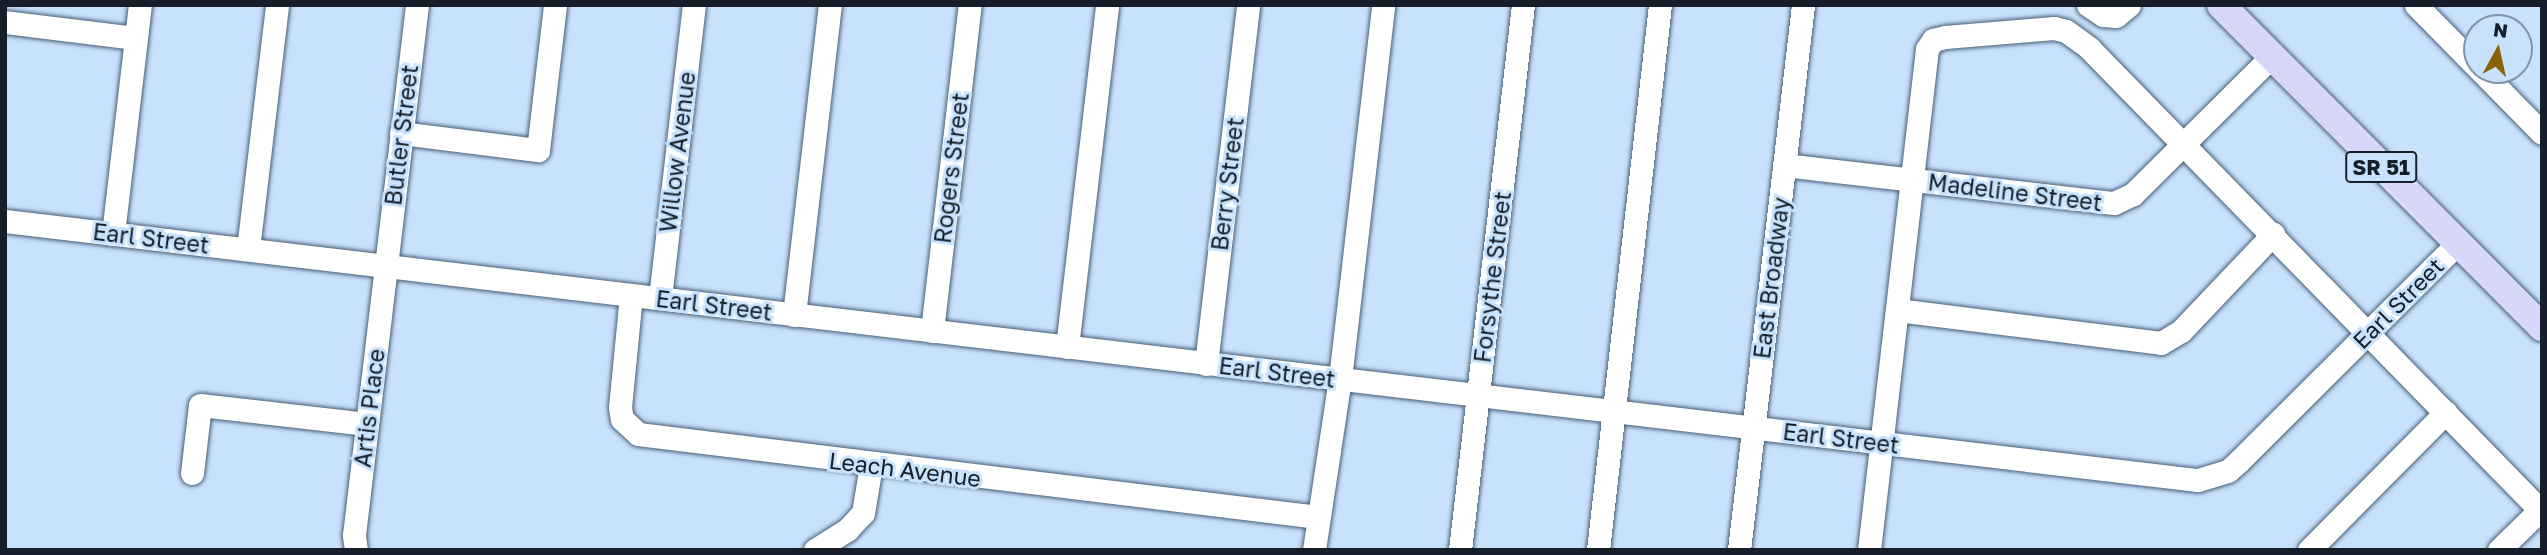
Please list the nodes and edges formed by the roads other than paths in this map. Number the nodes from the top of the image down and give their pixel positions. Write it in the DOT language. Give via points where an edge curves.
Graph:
graph roads {
  1 [pos="7,5"];
  2 [pos="140,5"];
  3 [pos="277,5"];
  4 [pos="417,5"];
  5 [pos="555,5"];
  6 [pos="694,5"];
  7 [pos="830,5"];
  8 [pos="970,5"];
  9 [pos="1107,5"];
  10 [pos="1248,5"];
  11 [pos="1383,5"];
  12 [pos="1523,5"];
  13 [pos="1660,5"];
  14 [pos="1803,5"];
  15 [pos="2088,5"];
  16 [pos="2129,5"];
  17 [pos="2221,5"];
  18 [pos="2416,5"];
  19 [pos="5,22"];
  20 [pos="136,38"];
  21 [pos="2463,54"];
  22 [pos="2272,56"];
  23 [pos="2493,84"];
  24 [pos="401,133"];
  25 [pos="2542,133"];
  26 [pos="2183,144"];
  27 [pos="1784,164"];
  28 [pos="1912,180"];
  29 [pos="5,221"];
  30 [pos="113,234"];
  31 [pos="2273,234"];
  32 [pos="2457,244"];
  33 [pos="248,249"];
  34 [pos="386,265"];
  35 [pos="631,295"];
  36 [pos="660,299"];
  37 [pos="1897,310"];
  38 [pos="794,315"];
  39 [pos="2542,327"];
  40 [pos="932,331"];
  41 [pos="2369,332"];
  42 [pos="1067,347"];
  43 [pos="1206,364"];
  44 [pos="1340,379"];
  45 [pos="1478,395"];
  46 [pos="1614,411"];
  47 [pos="2446,412"];
  48 [pos="367,424"];
  49 [pos="1754,428"];
  50 [pos="1881,443"];
  51 [pos="871,465"];
  52 [pos="192,473"];
  53 [pos="2541,509"];
  54 [pos="1318,517"];
  55 [pos="356,550"];
  56 [pos="815,550"];
  57 [pos="1314,550"];
  58 [pos="1460,550"];
  59 [pos="1598,550"];
  60 [pos="1739,550"];
  61 [pos="1869,550"];
  62 [pos="2309,550"];
  63 [pos="2500,550"];
  1 -- 19 [label="street"];
  2 -- 20 [label="street"];
  3 -- 33 [label="street"];
  4 -- 24 [label="street, Butler Street"];
  5 -- 24 [label="street" via="538,150"];
  6 -- 36 [label="street, Willow Avenue"];
  7 -- 38 [label="street"];
  8 -- 40 [label="street, Rogers Street"];
  9 -- 42 [label="street"];
  10 -- 43 [label="street, Berry Street"];
  11 -- 44 [label="street"];
  12 -- 45 [label="street, Forsythe Street"];
  13 -- 46 [label="street"];
  14 -- 27 [label="street, East Broadway"];
  15 -- 16 [label="street" via="2103,15 2116,16"];
  17 -- 22 [label="main road, SR 51"];
  18 -- 21 [label="street"];
  19 -- 20 [label="street"];
  20 -- 30 [label="street"];
  22 -- 26 [label="street, Madeline Street"];
  22 -- 32 [label="main road, SR 51"];
  23 -- 25 [label="street"];
  24 -- 34 [label="street, Butler Street"];
  26 -- 28 [label="street, Madeline Street" via="2133,194 2113,203"];
  26 -- 28 [label="street" via="2066,30 1945,37 1933,40 1927,49"];
  26 -- 31 [label="street"];
  27 -- 28 [label="street, Madeline Street"];
  27 -- 49 [label="street, East Broadway"];
  28 -- 37 [label="street"];
  29 -- 30 [label="street, Earl Street"];
  30 -- 33 [label="street, Earl Street"];
  31 -- 37 [label="street" via="2181,331 2161,343"];
  31 -- 41 [label="street"];
  32 -- 39 [label="main road, SR 51"];
  32 -- 41 [label="street, Earl Street"];
  33 -- 34 [label="street, Earl Street"];
  34 -- 35 [label="street, Earl Street"];
  34 -- 48 [label="street, Artis Place"];
  35 -- 36 [label="street, Earl Street"];
  35 -- 51 [label="street, Leach Avenue" via="620,407 630,428 667,440"];
  36 -- 38 [label="street, Earl Street"];
  37 -- 50 [label="street"];
  38 -- 40 [label="street, Earl Street"];
  40 -- 42 [label="street, Earl Street"];
  41 -- 47 [label="street"];
  41 -- 50 [label="street, Earl Street" via="2239,461 2214,478 2198,480"];
  42 -- 43 [label="street, Earl Street"];
  43 -- 44 [label="street, Earl Street"];
  44 -- 45 [label="street, Earl Street"];
  44 -- 54 [label="street"];
  45 -- 46 [label="street, Earl Street"];
  45 -- 58 [label="street, Forsythe Street"];
  46 -- 49 [label="street, Earl Street"];
  46 -- 59 [label="street"];
  47 -- 53 [label="street"];
  47 -- 62 [label="street"];
  48 -- 52 [label="street" via="200,405"];
  48 -- 55 [label="street, Artis Place"];
  49 -- 50 [label="street, Earl Street"];
  49 -- 60 [label="street, East Broadway"];
  50 -- 61 [label="street"];
  51 -- 54 [label="street, Leach Avenue"];
  51 -- 56 [label="street" via="863,513 847,530"];
  53 -- 63 [label="street"];
  54 -- 57 [label="street"];
}
